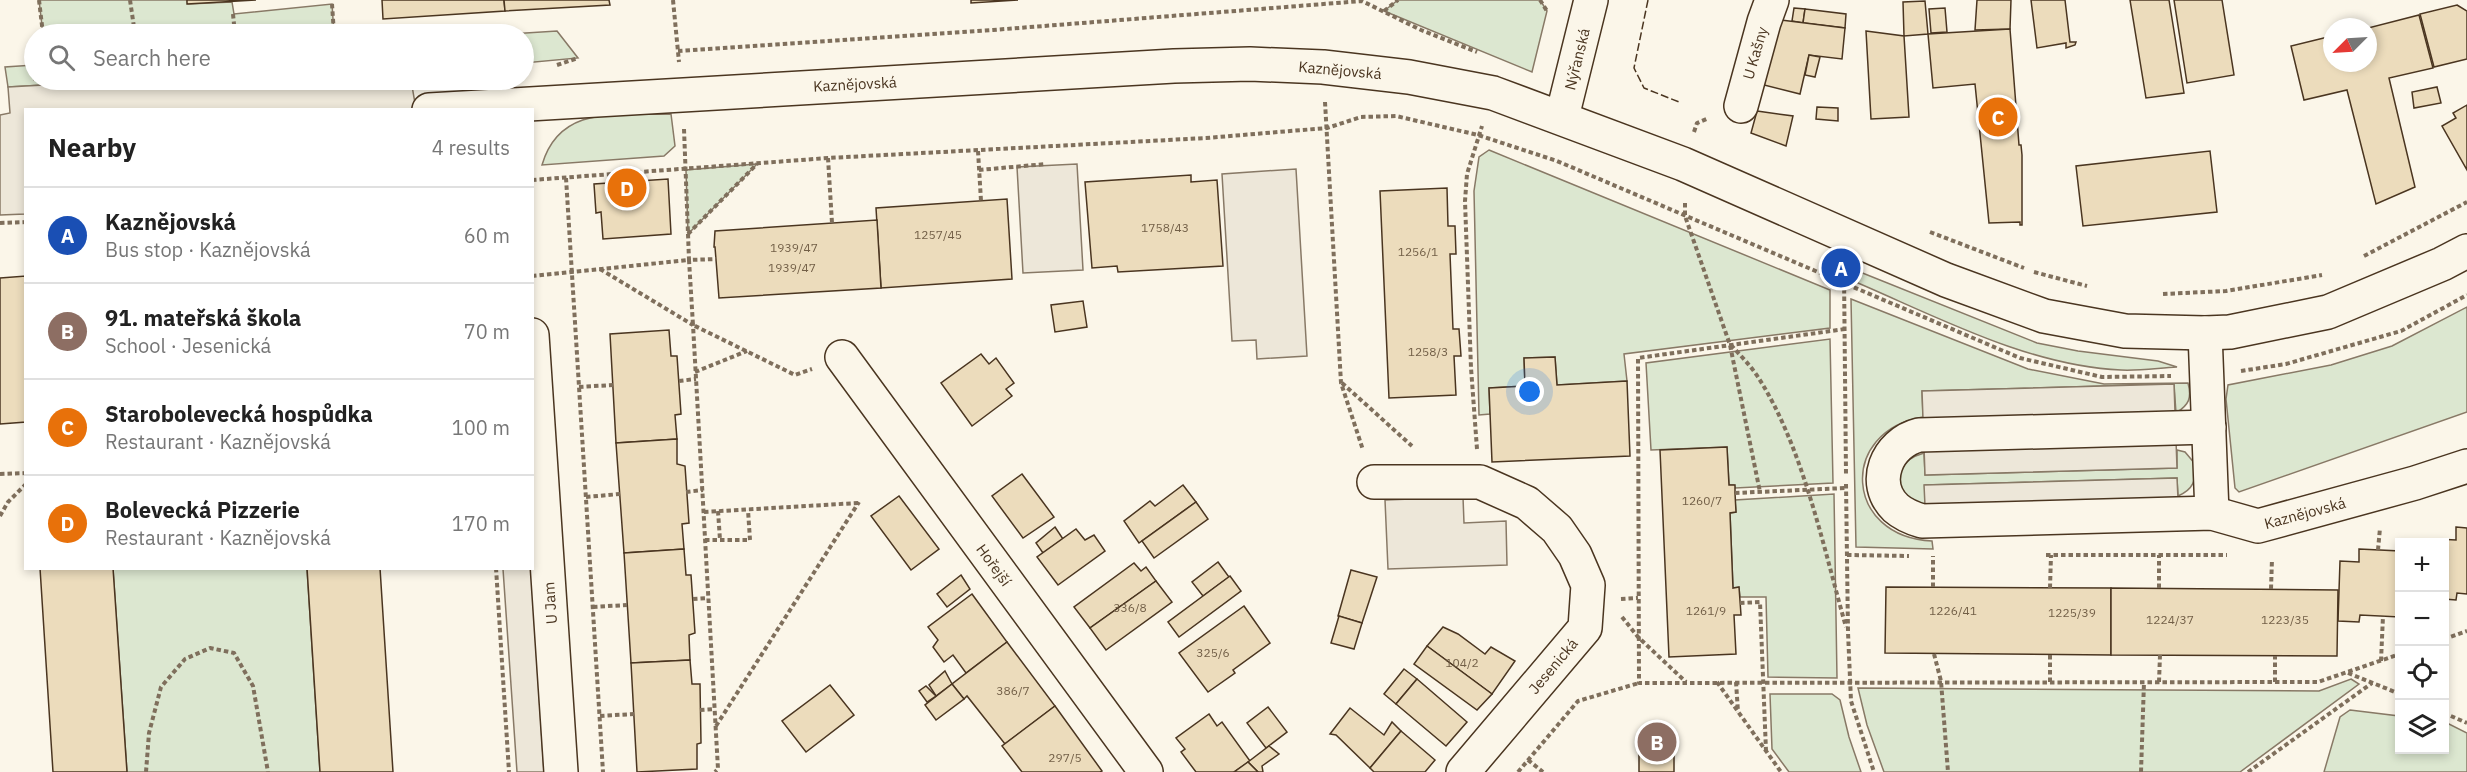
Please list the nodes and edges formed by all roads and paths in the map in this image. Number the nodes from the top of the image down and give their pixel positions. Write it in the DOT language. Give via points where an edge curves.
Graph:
graph roads {
  1 [pos="39,0"];
  2 [pos="130,0"];
  3 [pos="673,0"];
  4 [pos="1398,0"];
  5 [pos="1540,0"];
  6 [pos="1591,0"];
  7 [pos="1772,0"];
  8 [pos="332,4"];
  9 [pos="1384,11"];
  10 [pos="1547,11"];
  11 [pos="233,14"];
  12 [pos="42,24"];
  13 [pos="134,24"];
  14 [pos="234,24"];
  15 [pos="333,24"];
  16 [pos="678,51"];
  17 [pos="578,58"];
  18 [pos="551,65"];
  19 [pos="1493,93"];
  20 [pos="1741,106"];
  21 [pos="512,107"];
  22 [pos="484,108"];
  23 [pos="1562,117"];
  24 [pos="978,152"];
  25 [pos="828,158"];
  26 [pos="757,164"];
  27 [pos="1046,164"];
  28 [pos="1683,164"];
  29 [pos="686,170"];
  30 [pos="979,170"];
  31 [pos="566,178"];
  32 [pos="534,180"];
  33 [pos="981,201"];
  34 [pos="24,222"];
  35 [pos="0,223"];
  36 [pos="832,223"];
  37 [pos="688,234"];
  38 [pos="1844,234"];
  39 [pos="2467,251"];
  40 [pos="716,259"];
  41 [pos="688,260"];
  42 [pos="600,269"];
  43 [pos="572,272"];
  44 [pos="534,276"];
  45 [pos="693,324"];
  46 [pos="1845,330"];
  47 [pos="2205,333"];
  48 [pos="1730,345"];
  49 [pos="747,351"];
  50 [pos="842,357"];
  51 [pos="695,372"];
  52 [pos="696,379"];
  53 [pos="679,381"];
  54 [pos="1341,383"];
  55 [pos="534,385"];
  56 [pos="613,385"];
  57 [pos="579,387"];
  58 [pos="1473,408"];
  59 [pos="2209,427"];
  60 [pos="536,434"];
  61 [pos="2467,466"];
  62 [pos="24,473"];
  63 [pos="0,474"];
  64 [pos="1374,483"];
  65 [pos="1453,483"];
  66 [pos="24,486"];
  67 [pos="1846,488"];
  68 [pos="703,490"];
  69 [pos="1807,490"];
  70 [pos="686,492"];
  71 [pos="1760,492"];
  72 [pos="1735,493"];
  73 [pos="620,494"];
  74 [pos="586,497"];
  75 [pos="748,510"];
  76 [pos="718,511"];
  77 [pos="704,512"];
  78 [pos="2212,513"];
  79 [pos="0,516"];
  80 [pos="2380,524"];
  81 [pos="705,540"];
  82 [pos="720,540"];
  83 [pos="2378,550"];
  84 [pos="2051,555"];
  85 [pos="2159,555"];
  86 [pos="2272,555"];
  87 [pos="1933,556"];
  88 [pos="496,570"];
  89 [pos="1933,587"];
  90 [pos="2050,588"];
  91 [pos="2159,588"];
  92 [pos="2271,589"];
  93 [pos="708,598"];
  94 [pos="693,599"];
  95 [pos="1740,603"];
  96 [pos="627,605"];
  97 [pos="593,607"];
  98 [pos="1620,614"];
  99 [pos="2383,616"];
  100 [pos="2467,631"];
  101 [pos="1848,632"];
  102 [pos="1638,637"];
  103 [pos="2449,638"];
  104 [pos="1934,654"];
  105 [pos="2050,654"];
  106 [pos="2160,655"];
  107 [pos="2275,656"];
  108 [pos="2395,656"];
  109 [pos="2380,661"];
  110 [pos="2347,673"];
  111 [pos="1850,681"];
  112 [pos="1941,681"];
  113 [pos="1687,682"];
  114 [pos="1717,682"];
  115 [pos="1736,682"];
  116 [pos="1763,682"];
  117 [pos="2050,682"];
  118 [pos="2144,682"];
  119 [pos="2159,682"];
  120 [pos="2275,682"];
  121 [pos="1639,683"];
  122 [pos="2372,683"];
  123 [pos="2395,692"];
  124 [pos="715,709"];
  125 [pos="700,710"];
  126 [pos="1738,712"];
  127 [pos="634,714"];
  128 [pos="2449,715"];
  129 [pos="600,716"];
  130 [pos="2467,723"];
  131 [pos="716,726"];
  132 [pos="1766,751"];
  133 [pos="1528,760"];
  134 [pos="146,772"];
  135 [pos="268,772"];
  136 [pos="509,772"];
  137 [pos="561,772"];
  138 [pos="603,772"];
  139 [pos="715,772"];
  140 [pos="1146,772"];
  141 [pos="1463,772"];
  142 [pos="1518,772"];
  143 [pos="1544,772"];
  144 [pos="1781,772"];
  145 [pos="1875,772"];
  146 [pos="1948,772"];
  147 [pos="2141,772"];
  148 [pos="2248,772"];
  1 -- 12 [label="path"];
  2 -- 13 [label="path"];
  3 -- 16 [label="path"];
  4 -- 9 [label="path"];
  5 -- 10 [label="path"];
  6 -- 23 [label="street, Nýřanská"];
  7 -- 20 [label="street, U Kašny"];
  8 -- 15 [label="path"];
  11 -- 14 [label="path"];
  17 -- 18 [label="path"];
  19 -- 21 [label="street, Kaznějovská" via="1409,77 1250,64 1162,66"];
  19 -- 23 [label="street, Kaznějovská"];
  19 -- 58 [label="path" via="1467,174 1465,201"];
  21 -- 22 [label="street, Kaznějovská"];
  23 -- 28 [label="street, Kaznějovská"];
  24 -- 25 [label="path"];
  24 -- 30 [label="path"];
  24 -- 54 [label="path" via="1327,128"];
  25 -- 26 [label="path"];
  25 -- 36 [label="path"];
  26 -- 29 [label="path"];
  26 -- 37 [label="path"];
  27 -- 30 [label="path"];
  28 -- 38 [label="street, Kaznějovská"];
  28 -- 48 [label="path" via="1685,216"];
  29 -- 31 [label="path"];
  29 -- 37 [label="path"];
  30 -- 33 [label="path"];
  31 -- 32 [label="path"];
  31 -- 43 [label="path"];
  34 -- 35 [label="path"];
  37 -- 41 [label="path"];
  38 -- 46 [label="path"];
  38 -- 47 [label="street, Kaznějovská" via="1946,280 2043,316 2125,331"];
  39 -- 47 [label="street, Kaznějovská" via="2328,312 2230,332"];
  40 -- 41 [label="path"];
  41 -- 42 [label="path"];
  41 -- 45 [label="path"];
  42 -- 43 [label="path"];
  42 -- 45 [label="path"];
  43 -- 44 [label="path"];
  43 -- 57 [label="path"];
  45 -- 49 [label="path"];
  45 -- 51 [label="path"];
  46 -- 48 [label="path"];
  46 -- 67 [label="path"];
  47 -- 59 [label="street"];
  48 -- 69 [label="path" via="1757,376 1787,434"];
  48 -- 71 [label="path"];
  48 -- 102 [label="path" via="1638,358"];
  49 -- 50 [label="path" via="795,375"];
  49 -- 51 [label="path"];
  50 -- 140 [label="street, Hořejší"];
  51 -- 52 [label="path"];
  52 -- 53 [label="path"];
  52 -- 68 [label="path"];
  54 -- 64 [label="path"];
  54 -- 65 [label="path"];
  55 -- 60 [label="street, U Jam"];
  56 -- 57 [label="path"];
  57 -- 74 [label="path"];
  59 -- 78 [label="street"];
  59 -- 78 [label="street, Kaznějovská" via="1919,435 1908,437 1889,455 1884,481 1895,508 1922,521"];
  60 -- 137 [label="street, U Jam"];
  61 -- 78 [label="street, Kaznějovská" via="2258,526"];
  62 -- 63 [label="path"];
  64 -- 65 [label="street, Jesenická"];
  65 -- 141 [label="street, Jesenická" via="1480,482 1527,503 1557,530 1575,555 1588,585 1585,628"];
  66 -- 79 [label="path"];
  67 -- 69 [label="path"];
  67 -- 101 [label="path"];
  68 -- 70 [label="path"];
  68 -- 77 [label="path"];
  69 -- 71 [label="path"];
  69 -- 101 [label="path"];
  71 -- 72 [label="path"];
  73 -- 74 [label="path"];
  74 -- 97 [label="path"];
  75 -- 76 [label="path"];
  75 -- 82 [label="path" via="750,540"];
  75 -- 131 [label="path" via="859,502"];
  76 -- 77 [label="path"];
  76 -- 82 [label="path"];
  77 -- 81 [label="path"];
  80 -- 83 [label="path"];
  81 -- 82 [label="path"];
  81 -- 93 [label="path"];
  84 -- 90 [label="path"];
  85 -- 91 [label="path"];
  86 -- 92 [label="path"];
  87 -- 89 [label="path"];
  88 -- 136 [label="path"];
  93 -- 94 [label="path"];
  93 -- 124 [label="path"];
  95 -- 116 [label="path" via="1760,602"];
  96 -- 97 [label="path"];
  97 -- 129 [label="path"];
  98 -- 102 [label="path"];
  99 -- 109 [label="path"];
  100 -- 103 [label="path"];
  101 -- 111 [label="path"];
  102 -- 113 [label="path"];
  102 -- 121 [label="path"];
  104 -- 112 [label="path"];
  105 -- 117 [label="path"];
  106 -- 119 [label="path"];
  107 -- 120 [label="path"];
  108 -- 109 [label="path"];
  109 -- 110 [label="path"];
  110 -- 120 [label="path" via="2318,682"];
  110 -- 122 [label="path"];
  111 -- 112 [label="path"];
  111 -- 116 [label="path"];
  111 -- 145 [label="path" via="1851,701"];
  112 -- 117 [label="path"];
  112 -- 146 [label="path"];
  113 -- 114 [label="path"];
  113 -- 121 [label="path"];
  114 -- 115 [label="path"];
  114 -- 126 [label="path"];
  115 -- 116 [label="path"];
  115 -- 126 [label="path"];
  116 -- 132 [label="path"];
  117 -- 118 [label="path"];
  118 -- 119 [label="path"];
  118 -- 147 [label="path"];
  119 -- 120 [label="path"];
  121 -- 133 [label="path" via="1578,701"];
  122 -- 123 [label="path"];
  122 -- 148 [label="path"];
  124 -- 125 [label="path"];
  124 -- 131 [label="path"];
  126 -- 132 [label="path"];
  127 -- 129 [label="path"];
  128 -- 130 [label="path"];
  129 -- 138 [label="path"];
  131 -- 139 [label="path"];
  132 -- 144 [label="path"];
  133 -- 142 [label="path"];
  133 -- 143 [label="path"];
  134 -- 135 [label="path" via="149,733 161,687 185,659 210,648 234,652 253,686"];
}
